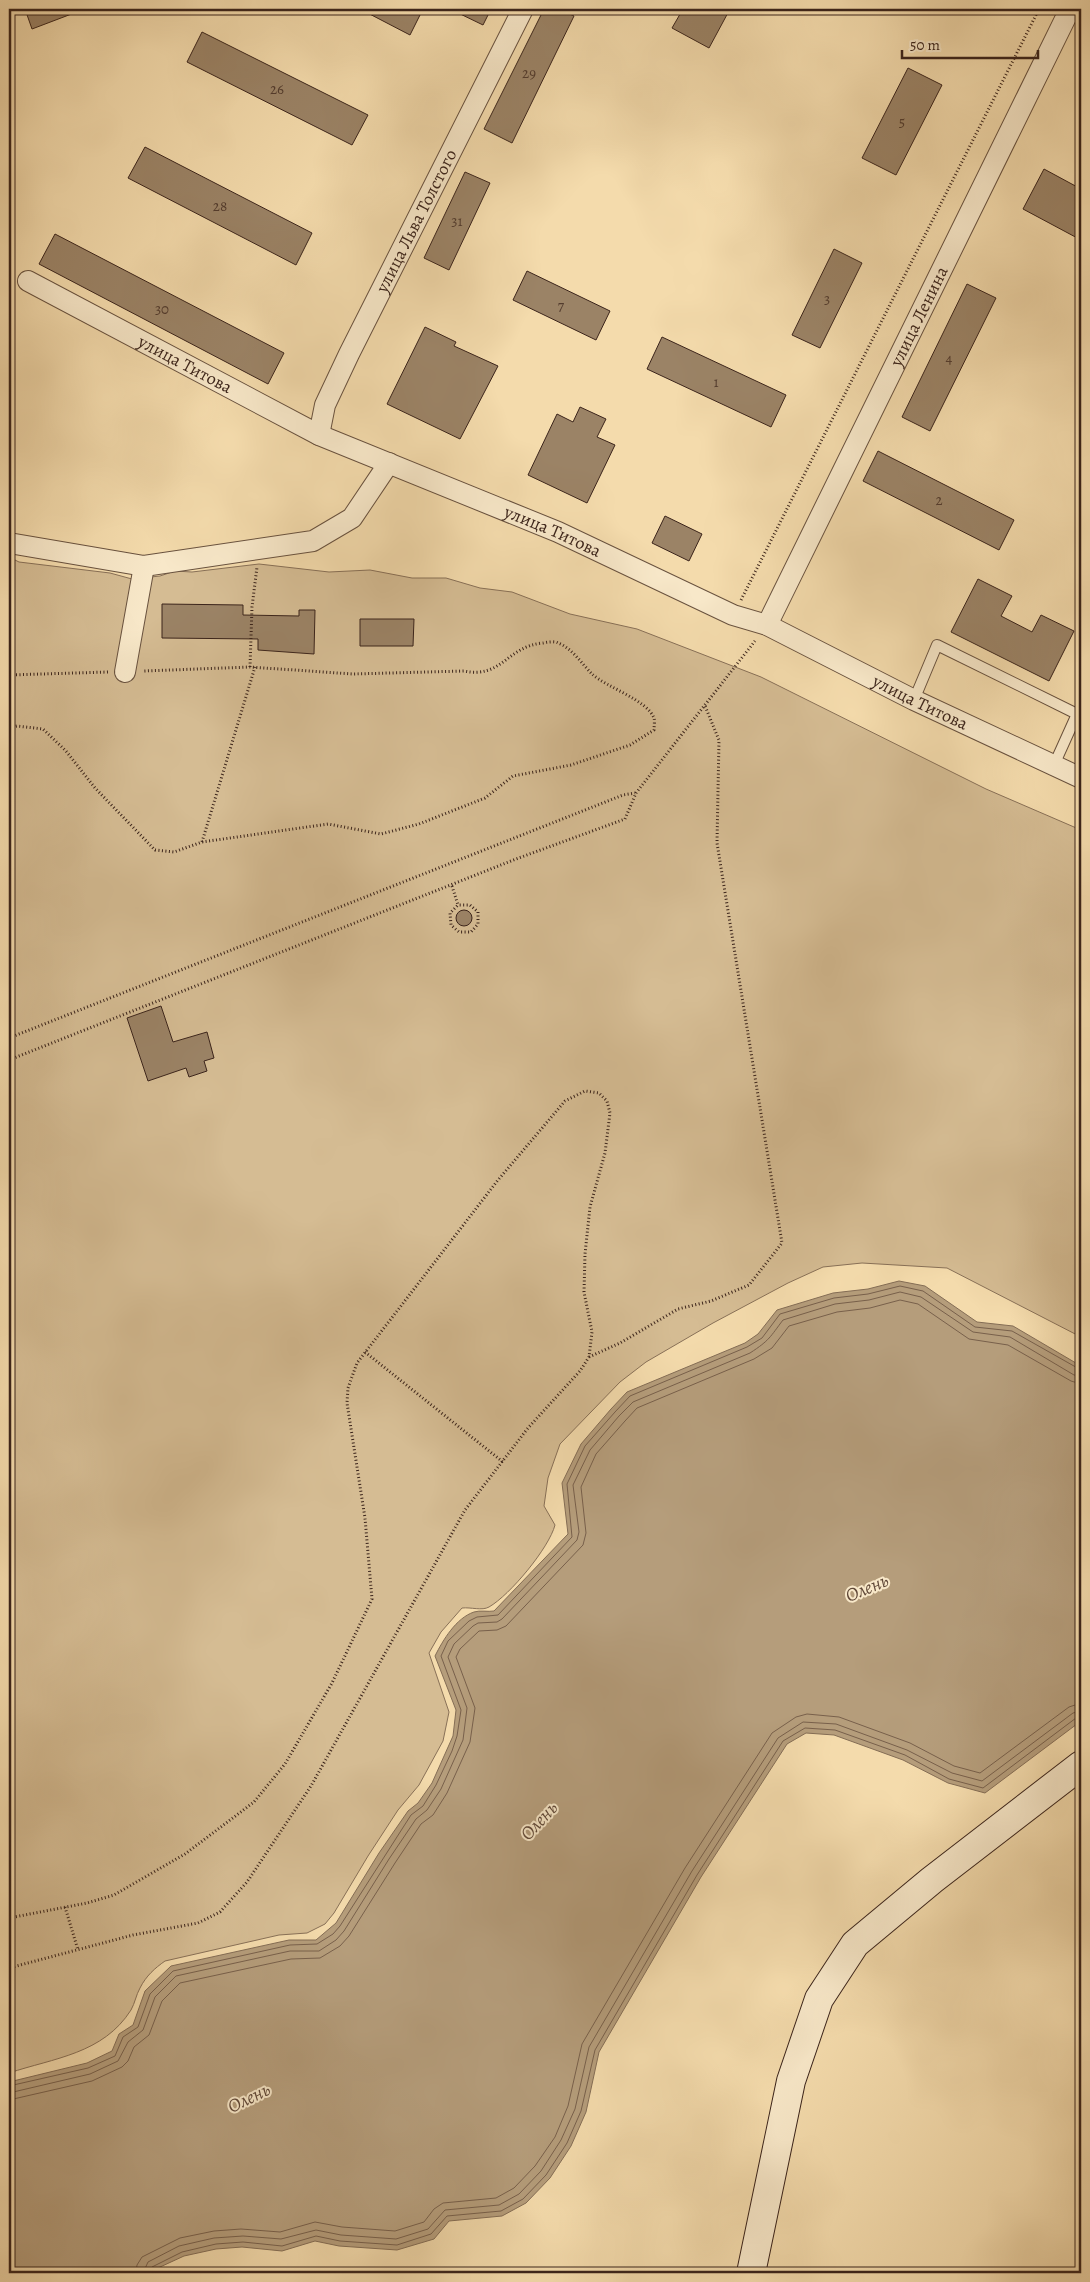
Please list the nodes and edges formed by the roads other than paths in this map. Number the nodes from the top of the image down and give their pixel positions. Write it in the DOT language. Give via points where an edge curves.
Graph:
graph roads {
  1 [pos="523,9"];
  2 [pos="1070,9"];
  3 [pos="28,281"];
  4 [pos="319,435"];
  5 [pos="389,463"];
  6 [pos="9,543"];
  7 [pos="144,566"];
  8 [pos="767,625"];
  9 [pos="126,672"];
  10 [pos="914,700"];
  11 [pos="1054,765"];
  12 [pos="1081,778"];
  13 [pos="1081,1765"];
  14 [pos="751,2273"];
  1 -- 4 [label="street, улица Льва Толстого" via="349,354 325,405"];
  2 -- 8 [label="street, улица Ленина"];
  3 -- 4 [label="street, улица Титова"];
  4 -- 5 [label="street, улица Титова"];
  5 -- 7 [label="street" via="352,518 313,541"];
  5 -- 8 [label="street, улица Титова" via="558,532 733,615"];
  6 -- 7 [label="street"];
  7 -- 9 [label="street"];
  8 -- 10 [label="street, улица Титова"];
  10 -- 11 [label="street, улица Титова"];
  10 -- 11 [label="lane" via="937,645 1078,714"];
  11 -- 12 [label="street, улица Титова"];
  13 -- 14 [label="main road" via="855,1944 819,1999 791,2081"];
}
